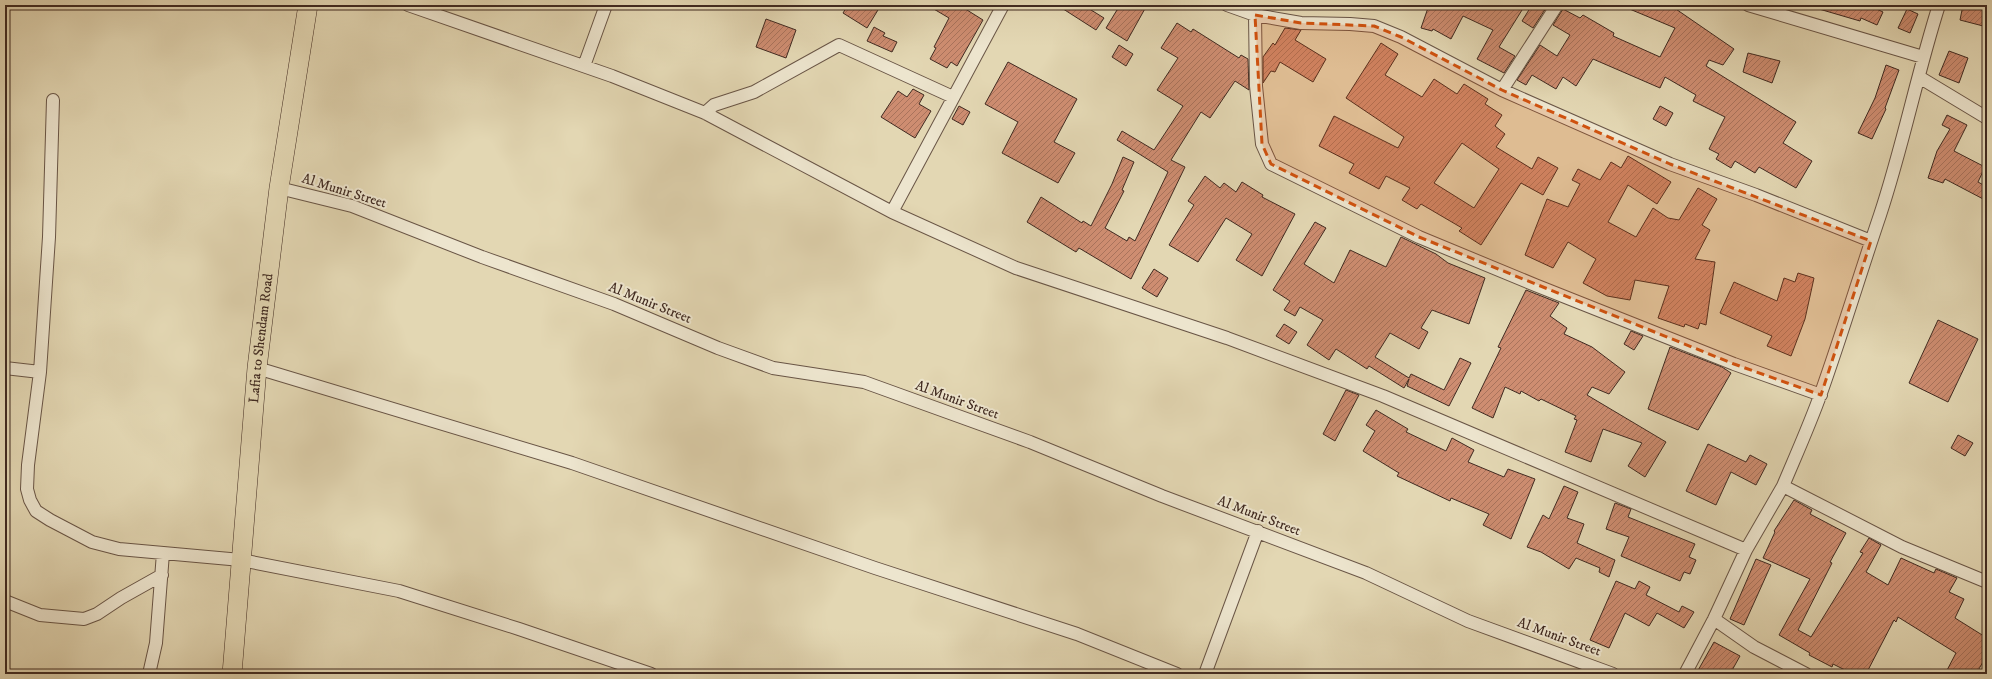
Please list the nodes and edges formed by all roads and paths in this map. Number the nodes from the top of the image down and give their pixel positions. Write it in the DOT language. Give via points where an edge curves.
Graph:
graph roads {
  1 [pos="308,5"];
  2 [pos="408,5"];
  3 [pos="606,5"];
  4 [pos="1003,5"];
  5 [pos="1227,5"];
  6 [pos="1556,5"];
  7 [pos="1748,5"];
  8 [pos="1939,5"];
  9 [pos="1255,15"];
  10 [pos="1923,56"];
  11 [pos="584,66"];
  12 [pos="1919,77"];
  13 [pos="1502,90"];
  14 [pos="953,97"];
  15 [pos="53,100"];
  16 [pos="705,113"];
  17 [pos="1987,118"];
  18 [pos="280,188"];
  19 [pos="892,212"];
  20 [pos="1871,241"];
  21 [pos="5,368"];
  22 [pos="257,368"];
  23 [pos="40,372"];
  24 [pos="1821,395"];
  25 [pos="1783,486"];
  26 [pos="1258,531"];
  27 [pos="1746,550"];
  28 [pos="163,553"];
  29 [pos="241,560"];
  30 [pos="162,575"];
  31 [pos="1987,582"];
  32 [pos="5,601"];
  33 [pos="1714,619"];
  34 [pos="149,674"];
  35 [pos="232,674"];
  36 [pos="651,674"];
  37 [pos="1177,674"];
  38 [pos="1206,674"];
  39 [pos="1613,674"];
  40 [pos="1685,674"];
  41 [pos="1806,674"];
  1 -- 18 [label="main road, Lafia to Shendam Road"];
  2 -- 11 [label="street"];
  3 -- 11 [label="street"];
  4 -- 14 [label="street"];
  5 -- 9 [label="street"];
  6 -- 13 [label="street"];
  7 -- 10 [label="street"];
  8 -- 10 [label="street"];
  9 -- 13 [label="street" via="1302,24 1374,26 1401,37"];
  9 -- 24 [label="street" via="1256,86 1261,137 1271,164 1426,240 1734,364"];
  10 -- 12 [label="street"];
  11 -- 16 [label="street"];
  12 -- 17 [label="street"];
  12 -- 20 [label="street"];
  13 -- 20 [label="street" via="1670,164"];
  14 -- 16 [label="street" via="839,45 754,92 714,105"];
  14 -- 19 [label="street"];
  15 -- 23 [label="street" via="49,237"];
  16 -- 19 [label="street"];
  18 -- 22 [label="main road, Lafia to Shendam Road"];
  18 -- 26 [label="street, Al Munir Street" via="352,206 482,257 614,304 773,368 844,378 871,385 1030,442 1162,496"];
  19 -- 27 [label="street" via="1016,268 1227,338 1383,396"];
  20 -- 24 [label="street"];
  21 -- 23 [label="street"];
  22 -- 29 [label="main road, Lafia to Shendam Road"];
  22 -- 37 [label="street" via="572,463 875,568 1077,634"];
  23 -- 28 [label="street" via="27,490 36,511 92,542 119,549"];
  24 -- 25 [label="street"];
  25 -- 27 [label="street"];
  25 -- 31 [label="street" via="1902,547"];
  26 -- 38 [label="street"];
  26 -- 39 [label="street, Al Munir Street" via="1366,573 1468,621"];
  27 -- 33 [label="street"];
  28 -- 29 [label="street"];
  28 -- 30 [label="street"];
  29 -- 35 [label="main road, Lafia to Shendam Road"];
  29 -- 36 [label="street" via="399,591"];
  30 -- 32 [label="street" via="97,614 84,619 40,615"];
  30 -- 34 [label="street" via="156,643"];
  33 -- 40 [label="street"];
  33 -- 41 [label="street" via="1754,647"];
}
